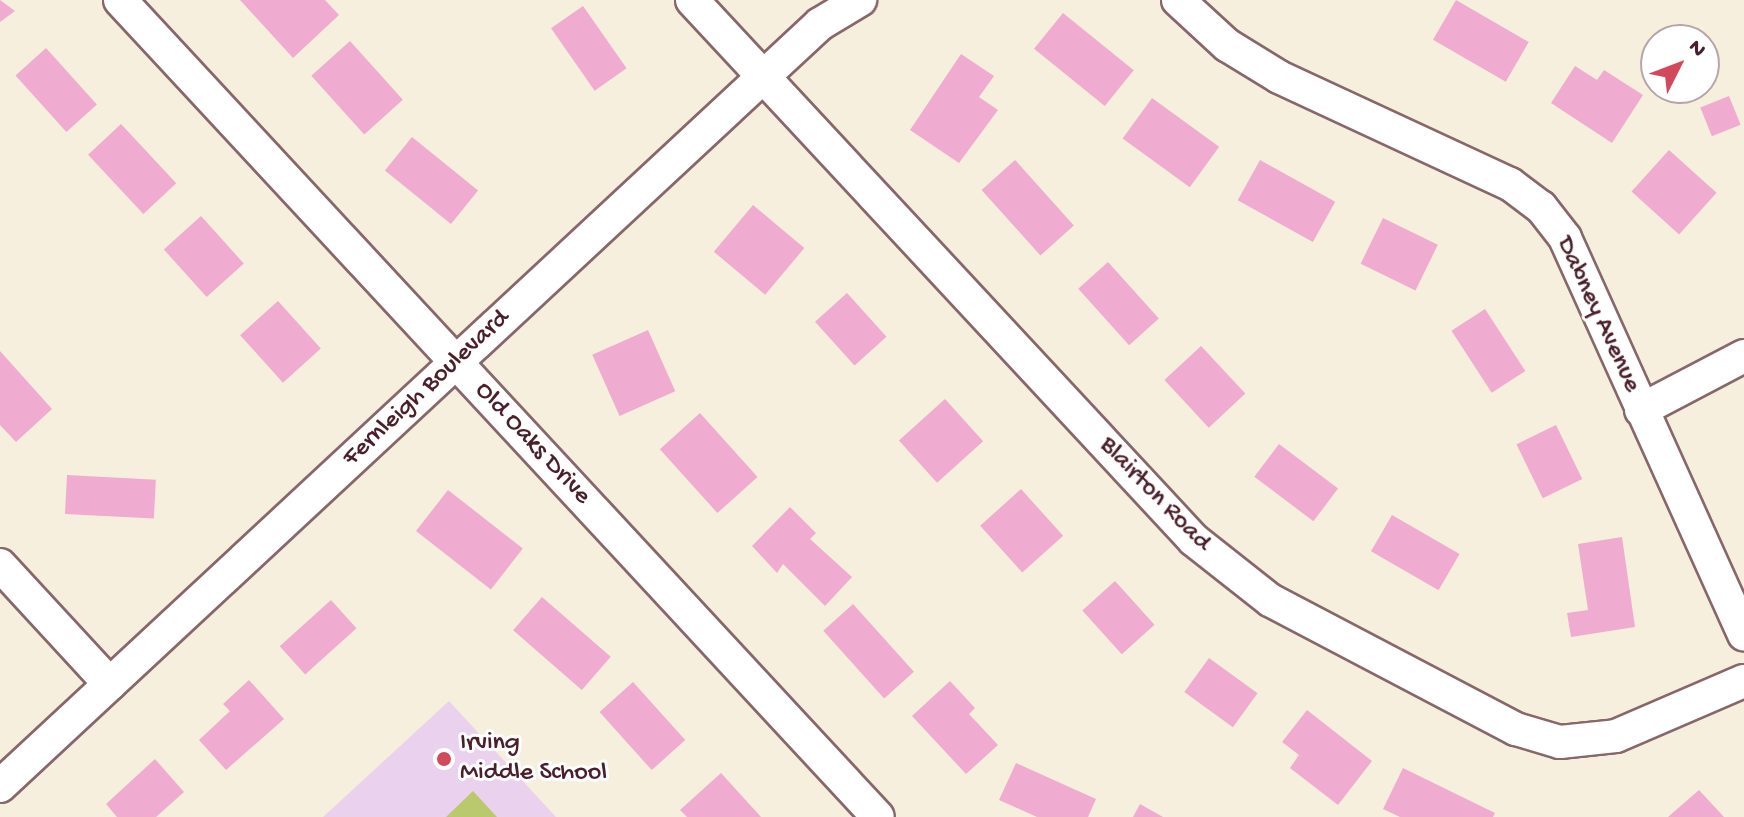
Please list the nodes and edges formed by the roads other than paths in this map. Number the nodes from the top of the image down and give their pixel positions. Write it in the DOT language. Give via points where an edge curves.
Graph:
graph roads {
  1 [pos="120,0"];
  2 [pos="692,0"];
  3 [pos="860,0"];
  4 [pos="1178,0"];
  5 [pos="764,77"];
  6 [pos="1744,356"];
  7 [pos="456,362"];
  8 [pos="1641,410"];
  9 [pos="0,565"];
  10 [pos="1744,634"];
  11 [pos="1744,681"];
  12 [pos="110,684"];
  13 [pos="0,786"];
  14 [pos="878,817"];
  1 -- 7 [label="street, Old Oaks Drive"];
  2 -- 5 [label="street, Blairton Road"];
  3 -- 5 [label="street, Fernleigh Boulevard" via="820,24"];
  4 -- 8 [label="street, Dabney Avenue" via="1227,45 1279,77 1510,184 1541,207 1565,238"];
  5 -- 7 [label="street, Fernleigh Boulevard"];
  5 -- 11 [label="street, Blairton Road" via="1194,540 1270,600 1516,729 1560,742 1616,736"];
  6 -- 8 [label="street"];
  7 -- 12 [label="street, Fernleigh Boulevard"];
  7 -- 14 [label="street, Old Oaks Drive"];
  8 -- 10 [label="street, Dabney Avenue"];
  9 -- 12 [label="street"];
  12 -- 13 [label="street, Fernleigh Boulevard"];
}
